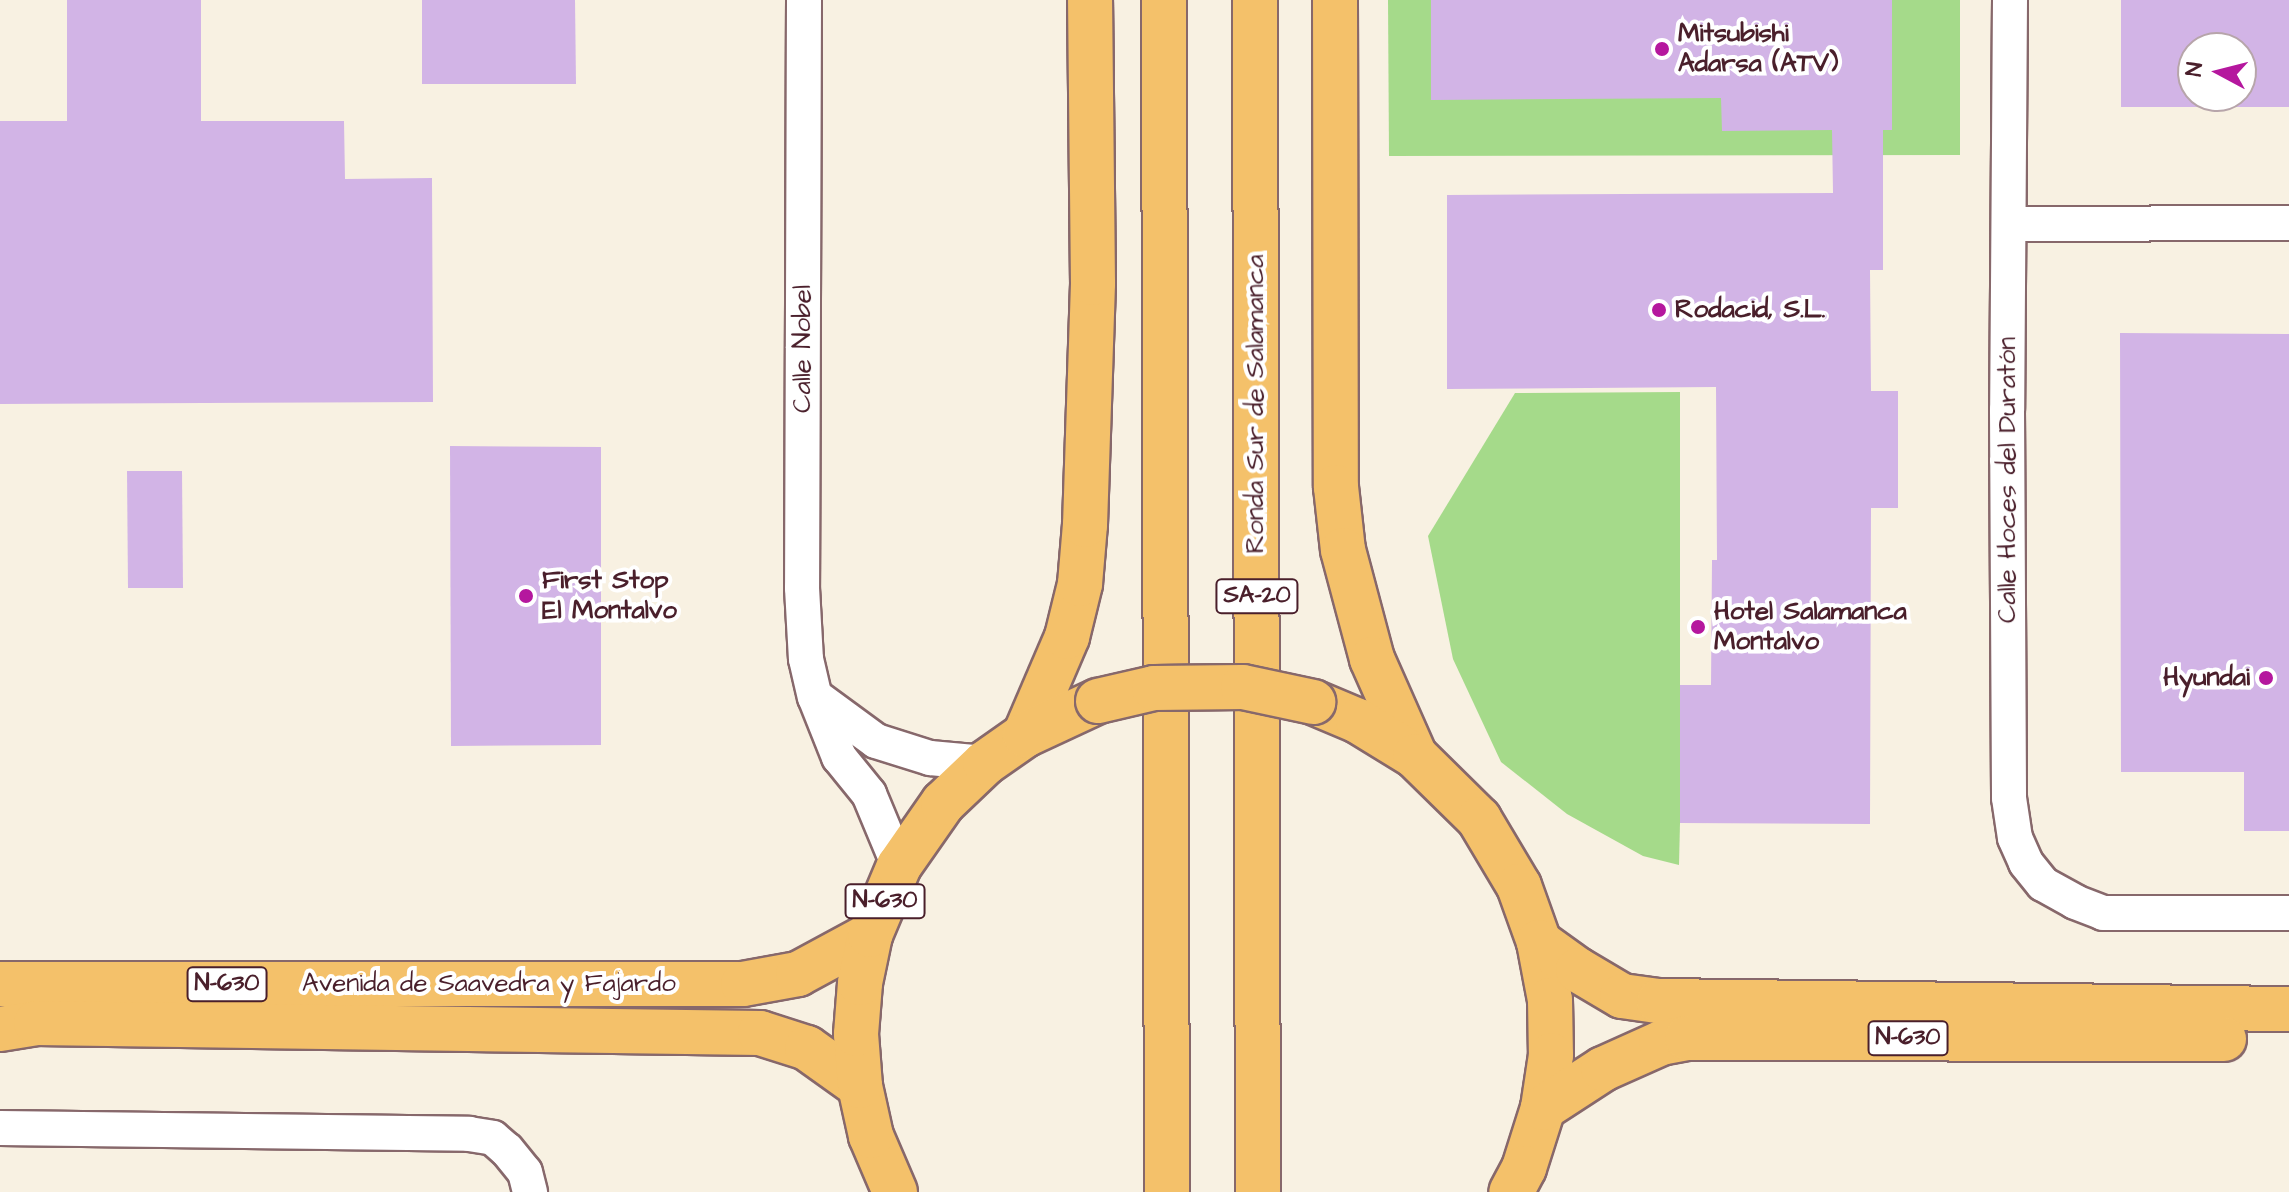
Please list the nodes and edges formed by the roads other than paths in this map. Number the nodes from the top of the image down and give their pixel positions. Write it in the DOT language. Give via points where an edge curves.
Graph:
graph roads {
  1 [pos="804,0"];
  2 [pos="1090,0"];
  3 [pos="1164,0"];
  4 [pos="1255,0"];
  5 [pos="1335,0"];
  6 [pos="2010,0"];
  7 [pos="2289,223"];
  8 [pos="2010,224"];
  9 [pos="815,697"];
  10 [pos="1025,735"];
  11 [pos="1415,756"];
  12 [pos="985,763"];
  13 [pos="899,866"];
  14 [pos="2289,913"];
  15 [pos="870,935"];
  16 [pos="1539,942"];
  17 [pos="0,984"];
  18 [pos="2289,1009"];
  19 [pos="0,1029"];
  20 [pos="2289,1039"];
  21 [pos="860,1086"];
  22 [pos="1543,1108"];
  23 [pos="0,1128"];
  24 [pos="530,1192"];
  25 [pos="895,1192"];
  26 [pos="1167,1192"];
  27 [pos="1258,1192"];
  28 [pos="1511,1192"];
  1 -- 9 [label="street, Calle Nobel" via="802,588 806,659"];
  2 -- 10 [label="highway" via="1093,283 1080,584 1067,637"];
  3 -- 26 [label="highway"];
  4 -- 27 [label="highway, Ronda Sur de Salamanca / SA-20"];
  5 -- 11 [label="highway" via="1336,487 1343,550 1372,659"];
  6 -- 8 [label="street, Calle Hoces del Duratón"];
  7 -- 8 [label="street"];
  8 -- 14 [label="street, Calle Hoces del Duratón" via="2010,817 2026,863 2043,884 2103,913"];
  9 -- 12 [label="street" via="876,741 930,758"];
  9 -- 13 [label="street, Calle Nobel" via="839,757 869,794"];
  10 -- 11 [label="highway, N-630, bridge" via="1098,701 1154,688 1243,687 1313,702 1358,721"];
  10 -- 12 [label="highway, N-630"];
  11 -- 16 [label="highway, N-630" via="1479,819 1519,886"];
  12 -- 13 [label="highway, N-630" via="943,803"];
  13 -- 15 [label="highway, N-630"];
  15 -- 17 [label="highway, Avenida de Saavedra y Fajardo / N-630" via="798,974 743,984"];
  15 -- 21 [label="highway, N-630" via="857,1022"];
  16 -- 18 [label="highway, N-630" via="1622,996 1659,1001"];
  16 -- 22 [label="highway, N-630" via="1550,1000 1551,1055"];
  19 -- 21 [label="highway, Avenida de Saavedra y Fajardo / N-630" via="36,1023 760,1033 807,1048"];
  20 -- 22 [label="highway, N-630" via="1687,1038 1661,1043 1603,1069"];
  21 -- 25 [label="highway, N-630" via="871,1136"];
  22 -- 28 [label="highway, N-630"];
  23 -- 24 [label="street" via="469,1134 493,1138 507,1150 525,1172"];
}
